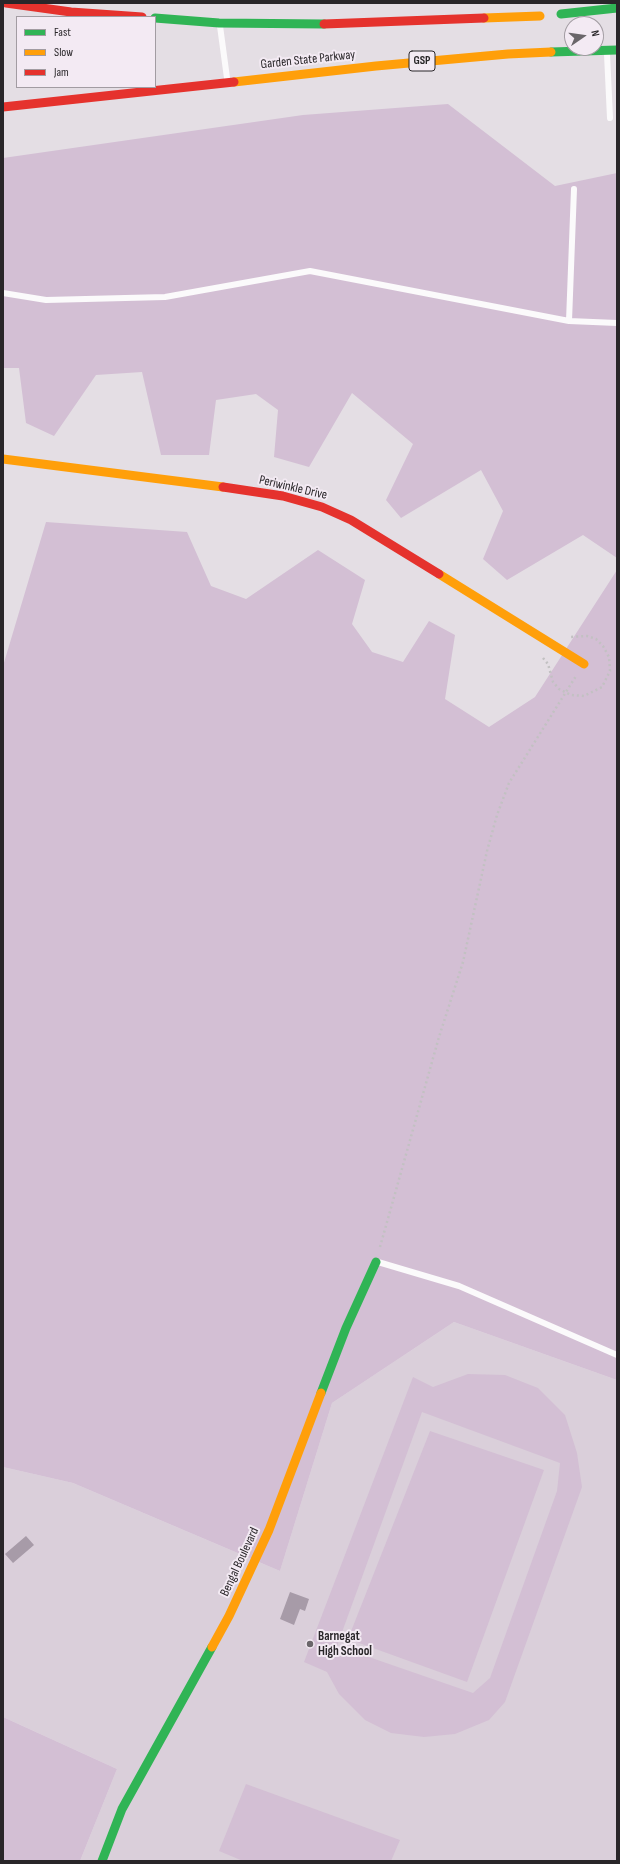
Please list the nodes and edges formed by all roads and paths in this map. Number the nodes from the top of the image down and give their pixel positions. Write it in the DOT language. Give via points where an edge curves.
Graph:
graph roads {
  1 [pos="6,3"];
  2 [pos="617,8"];
  3 [pos="561,14"];
  4 [pos="128,16"];
  5 [pos="540,16"];
  6 [pos="156,18"];
  7 [pos="219,22"];
  8 [pos="607,50"];
  9 [pos="617,50"];
  10 [pos="228,82"];
  11 [pos="3,107"];
  12 [pos="610,118"];
  13 [pos="574,189"];
  14 [pos="3,293"];
  15 [pos="569,321"];
  16 [pos="617,323"];
  17 [pos="3,460"];
  18 [pos="565,638"];
  19 [pos="539,655"];
  20 [pos="584,664"];
  21 [pos="566,692"];
  22 [pos="376,1262"];
  23 [pos="617,1354"];
  24 [pos="102,1861"];
  1 -- 4 [label="main road"];
  2 -- 3 [label="main road"];
  5 -- 7 [label="main road" via="354,24"];
  6 -- 7 [label="main road"];
  7 -- 10 [label="lane"];
  8 -- 9 [label="main road, Garden State Parkway / GSP"];
  8 -- 10 [label="main road, Garden State Parkway / GSP" via="508,54"];
  8 -- 12 [label="lane"];
  10 -- 11 [label="main road, Garden State Parkway / GSP"];
  13 -- 15 [label="lane"];
  14 -- 15 [label="lane" via="46,300 165,297 310,271"];
  15 -- 16 [label="lane"];
  17 -- 20 [label="main road, Periwinkle Drive" via="229,488 283,496 322,507 351,520"];
  18 -- 21 [label="path" via="578,635 596,640 603,646 609,658 610,671 602,687 596,691 584,696"];
  19 -- 21 [label="path" via="548,664 553,682"];
  20 -- 21 [label="path"];
  21 -- 22 [label="path" via="509,783 497,815 463,962"];
  22 -- 23 [label="lane" via="459,1286"];
  22 -- 24 [label="main road, Bengal Boulevard" via="346,1328 269,1530 229,1616 122,1809"];
}
